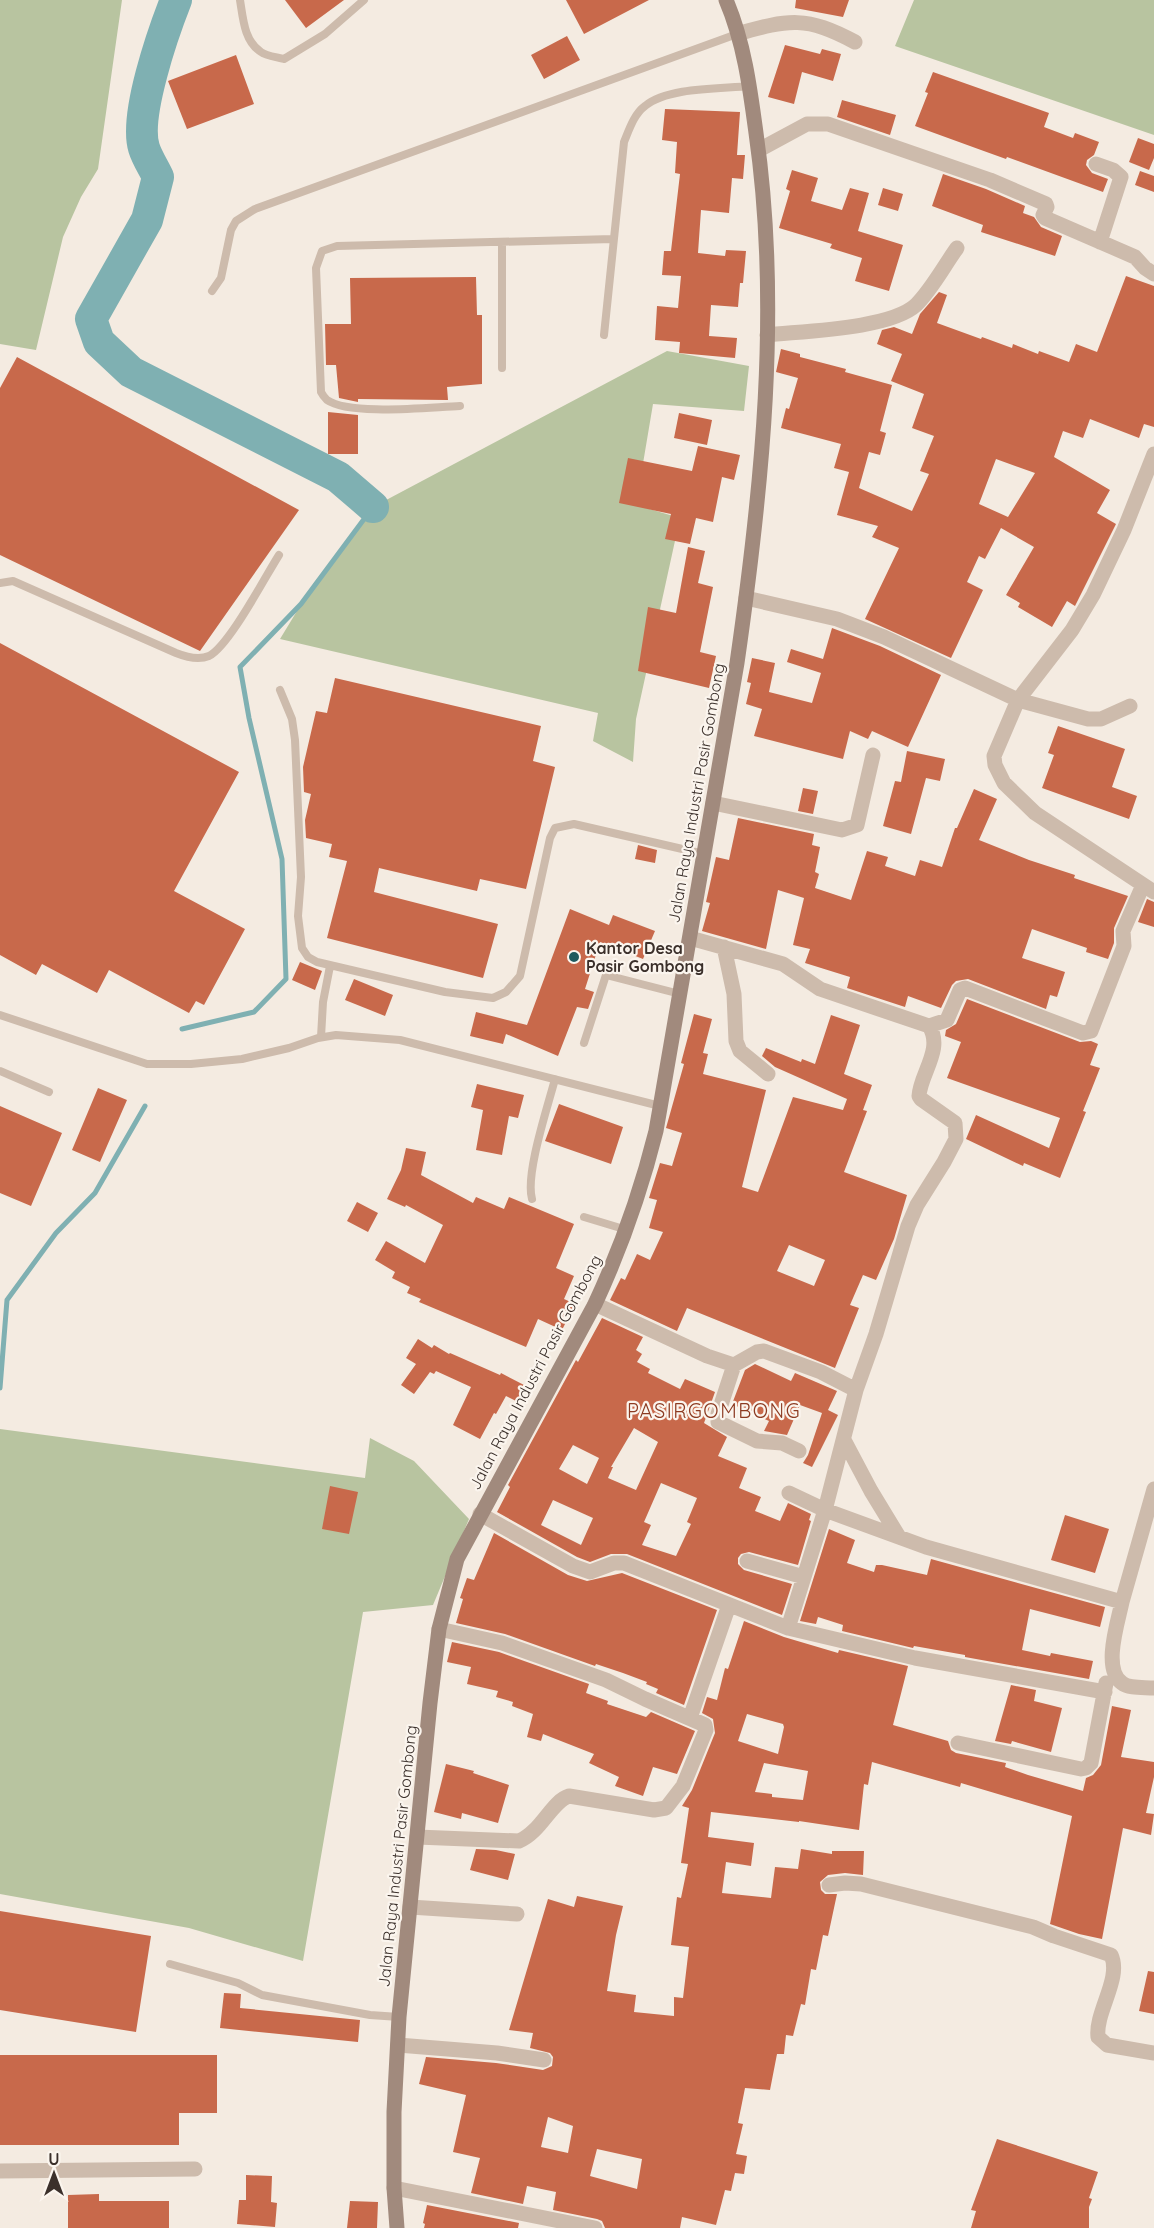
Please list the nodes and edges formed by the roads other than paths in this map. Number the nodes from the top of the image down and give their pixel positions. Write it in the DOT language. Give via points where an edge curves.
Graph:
graph roads {
  1 [pos="240,0"];
  2 [pos="364,0"];
  3 [pos="726,0"];
  4 [pos="737,34"];
  5 [pos="855,42"];
  6 [pos="750,86"];
  7 [pos="759,150"];
  8 [pos="1096,164"];
  9 [pos="613,239"];
  10 [pos="502,242"];
  11 [pos="1100,242"];
  12 [pos="957,248"];
  13 [pos="1154,274"];
  14 [pos="212,291"];
  15 [pos="604,335"];
  16 [pos="766,335"];
  17 [pos="502,368"];
  18 [pos="460,406"];
  19 [pos="1154,454"];
  20 [pos="279,555"];
  21 [pos="0,583"];
  22 [pos="746,597"];
  23 [pos="280,690"];
  24 [pos="1017,700"];
  25 [pos="1130,706"];
  26 [pos="873,755"];
  27 [pos="713,803"];
  28 [pos="704,854"];
  29 [pos="1149,888"];
  30 [pos="690,938"];
  31 [pos="724,947"];
  32 [pos="330,966"];
  33 [pos="680,994"];
  34 [pos="0,1016"];
  35 [pos="929,1026"];
  36 [pos="321,1037"];
  37 [pos="584,1043"];
  38 [pos="0,1071"];
  39 [pos="768,1074"];
  40 [pos="555,1079"];
  41 [pos="49,1092"];
  42 [pos="660,1106"];
  43 [pos="532,1199"];
  44 [pos="584,1217"];
  45 [pos="627,1230"];
  46 [pos="595,1304"];
  47 [pos="734,1365"];
  48 [pos="856,1390"];
  49 [pos="844,1440"];
  50 [pos="799,1451"];
  51 [pos="1154,1489"];
  52 [pos="789,1493"];
  53 [pos="825,1510"];
  54 [pos="480,1514"];
  55 [pos="899,1537"];
  56 [pos="747,1562"];
  57 [pos="804,1577"];
  58 [pos="1122,1602"];
  59 [pos="729,1605"];
  60 [pos="788,1628"];
  61 [pos="439,1629"];
  62 [pos="1115,1677"];
  63 [pos="1154,1688"];
  64 [pos="1105,1692"];
  65 [pos="690,1719"];
  66 [pos="958,1743"];
  67 [pos="417,1837"];
  68 [pos="829,1885"];
  69 [pos="410,1907"];
  70 [pos="517,1914"];
  71 [pos="170,1964"];
  72 [pos="399,2017"];
  73 [pos="398,2045"];
  74 [pos="1154,2053"];
  75 [pos="544,2060"];
  76 [pos="195,2169"];
  77 [pos="0,2171"];
  78 [pos="394,2188"];
  79 [pos="397,2228"];
  80 [pos="595,2228"];
  1 -- 2 [label="lane" via="253,45 262,53 284,59 325,33"];
  3 -- 4 [label="main road, Jalan Raya Industri Pasir Gombong"];
  4 -- 5 [label="street" via="786,23 809,23"];
  4 -- 6 [label="main road, Jalan Raya Industri Pasir Gombong"];
  4 -- 14 [label="lane" via="255,209 236,221 231,230 221,278"];
  6 -- 7 [label="main road, Jalan Raya Industri Pasir Gombong"];
  6 -- 9 [label="lane" via="674,93 643,106 624,142"];
  7 -- 11 [label="street" via="807,124 828,124 990,180 1046,204 1045,218"];
  7 -- 16 [label="main road, Jalan Raya Industri Pasir Gombong" via="766,254"];
  8 -- 11 [label="street" via="1121,177"];
  9 -- 10 [label="lane"];
  9 -- 15 [label="lane"];
  10 -- 17 [label="lane"];
  10 -- 18 [label="lane" via="337,246 322,251 316,268 321,392 326,400 381,409"];
  11 -- 13 [label="street" via="1135,257"];
  12 -- 16 [label="street" via="915,306 901,314 881,323"];
  16 -- 22 [label="main road, Jalan Raya Industri Pasir Gombong" via="759,479"];
  19 -- 24 [label="street" via="1093,595 1072,630"];
  20 -- 21 [label="lane" via="231,631 207,657 176,653 13,580"];
  22 -- 24 [label="street" via="837,619"];
  22 -- 27 [label="main road, Jalan Raya Industri Pasir Gombong"];
  23 -- 32 [label="lane" via="292,719 295,741 302,948 308,957"];
  24 -- 25 [label="street" via="1088,719 1101,719"];
  24 -- 29 [label="street" via="994,756 1004,783 1035,813"];
  26 -- 27 [label="street" via="857,825 851,828 842,830"];
  27 -- 28 [label="main road, Jalan Raya Industri Pasir Gombong"];
  28 -- 30 [label="main road, Jalan Raya Industri Pasir Gombong"];
  28 -- 32 [label="lane" via="574,824 555,828 520,976 506,992 493,998 445,992"];
  29 -- 35 [label="street" via="1123,931 1124,946 1090,1031 1083,1033 965,988 960,990 947,1020"];
  30 -- 31 [label="street"];
  30 -- 33 [label="main road, Jalan Raya Industri Pasir Gombong"];
  31 -- 35 [label="street" via="783,964 820,989"];
  31 -- 39 [label="street" via="734,994 736,1041 740,1051"];
  32 -- 36 [label="lane"];
  33 -- 37 [label="lane" via="606,975"];
  33 -- 42 [label="main road, Jalan Raya Industri Pasir Gombong"];
  34 -- 36 [label="lane" via="147,1064 242,1059"];
  35 -- 48 [label="street" via="934,1036 933,1048 919,1096 955,1123 956,1139 908,1226"];
  36 -- 40 [label="lane" via="400,1040"];
  38 -- 41 [label="lane"];
  40 -- 42 [label="lane"];
  40 -- 43 [label="lane" via="538,1139 529,1189"];
  42 -- 45 [label="main road, Jalan Raya Industri Pasir Gombong"];
  44 -- 45 [label="lane"];
  45 -- 46 [label="main road, Jalan Raya Industri Pasir Gombong"];
  46 -- 47 [label="street"];
  46 -- 54 [label="main road, Jalan Raya Industri Pasir Gombong"];
  47 -- 48 [label="street" via="764,1351"];
  47 -- 50 [label="street" via="718,1422 757,1441 782,1443"];
  48 -- 49 [label="street"];
  49 -- 53 [label="street"];
  49 -- 55 [label="street"];
  51 -- 58 [label="street"];
  52 -- 53 [label="street"];
  53 -- 55 [label="street"];
  53 -- 57 [label="street"];
  54 -- 59 [label="street" via="573,1566 590,1572 624,1563"];
  54 -- 61 [label="main road, Jalan Raya Industri Pasir Gombong" via="457,1558"];
  55 -- 58 [label="street"];
  56 -- 57 [label="street"];
  57 -- 60 [label="street"];
  58 -- 62 [label="street" via="1111,1660"];
  59 -- 60 [label="street"];
  59 -- 65 [label="street"];
  60 -- 64 [label="street" via="915,1658"];
  61 -- 65 [label="street" via="502,1643 606,1680"];
  61 -- 67 [label="main road, Jalan Raya Industri Pasir Gombong"];
  62 -- 63 [label="street" via="1123,1685"];
  62 -- 64 [label="street" via="1107,1680"];
  64 -- 66 [label="street" via="1086,1768"];
  65 -- 67 [label="street" via="705,1725 706,1730 683,1786 666,1808 654,1810 569,1796 562,1798 528,1837 519,1841"];
  67 -- 69 [label="main road, Jalan Raya Industri Pasir Gombong"];
  68 -- 74 [label="street" via="861,1884 1033,1927 1111,1955 1113,1972 1098,2037 1107,2045"];
  69 -- 70 [label="street"];
  69 -- 72 [label="main road, Jalan Raya Industri Pasir Gombong"];
  71 -- 72 [label="lane" via="238,1983 262,1995"];
  72 -- 73 [label="main road, Jalan Raya Industri Pasir Gombong"];
  73 -- 75 [label="street"];
  73 -- 78 [label="main road, Jalan Raya Industri Pasir Gombong"];
  76 -- 77 [label="street"];
  78 -- 79 [label="main road, Jalan Raya Industri Pasir Gombong"];
  78 -- 80 [label="street"];
}
